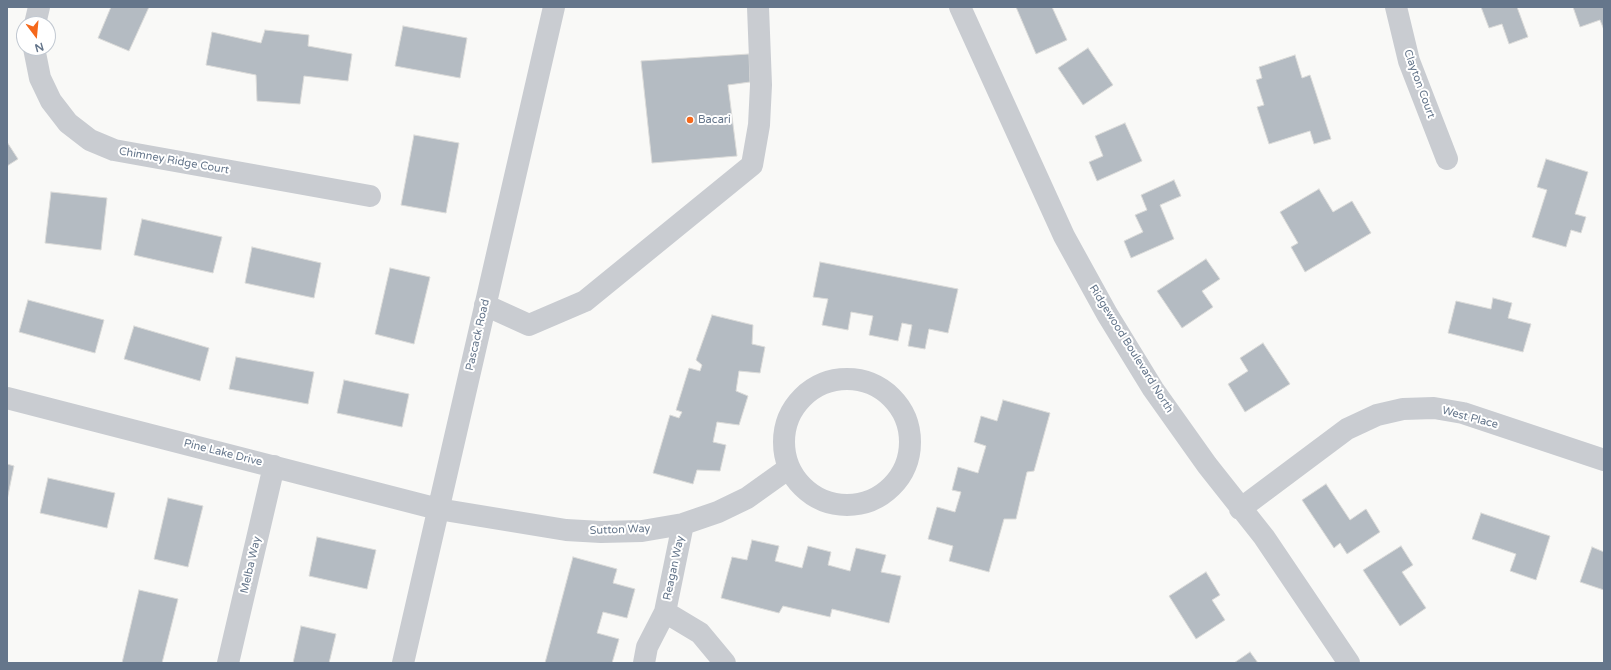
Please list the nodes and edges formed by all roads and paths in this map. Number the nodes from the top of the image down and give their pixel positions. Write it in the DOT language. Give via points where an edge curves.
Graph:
graph roads {
  1 [pos="554,7"];
  2 [pos="758,7"];
  3 [pos="960,7"];
  4 [pos="1396,7"];
  5 [pos="36,56"];
  6 [pos="1447,159"];
  7 [pos="370,196"];
  8 [pos="485,305"];
  9 [pos="7,398"];
  10 [pos="1604,460"];
  11 [pos="274,466"];
  12 [pos="789,468"];
  13 [pos="438,509"];
  14 [pos="1240,509"];
  15 [pos="683,524"];
  16 [pos="665,612"];
  17 [pos="228,663"];
  18 [pos="403,663"];
  19 [pos="644,663"];
  20 [pos="725,663"];
  21 [pos="1349,663"];
  1 -- 8 [label="street, Pascack Road"];
  2 -- 8 [label="street" via="761,85 759,125 752,165 585,301 530,326"];
  3 -- 14 [label="street, Ridgewood Boulevard North" via="1064,236 1103,307 1153,389"];
  4 -- 6 [label="street, Clayton Court" via="1409,61"];
  5 -- 7 [label="street, Chimney Ridge Court" via="40,78 51,101 68,123 90,140 108,148"];
  8 -- 13 [label="street, Pascack Road"];
  9 -- 11 [label="street, Pine Lake Drive"];
  10 -- 14 [label="street, West Place" via="1463,413 1434,408 1404,409 1377,415 1347,429"];
  11 -- 13 [label="street, Pine Lake Drive"];
  11 -- 17 [label="street, Melba Way"];
  12 -- 12 [label="street" via="800,485 815,497 834,504 854,505 873,501 890,490 902,474 910,456 911,436 906,415 893,397 875,384 854,378 831,380 811,389 795,405 786,425 783,447"];
  12 -- 15 [label="street, Sutton Way" via="747,498 718,512"];
  13 -- 15 [label="street, Sutton Way" via="566,530 642,531"];
  13 -- 18 [label="street, Pascack Road"];
  14 -- 21 [label="street, Ridgewood Boulevard North" via="1264,537"];
  15 -- 16 [label="street, Reagan Way"];
  16 -- 19 [label="street, Reagan Way" via="647,647"];
  16 -- 20 [label="street, Reagan Way" via="700,633"];
}
